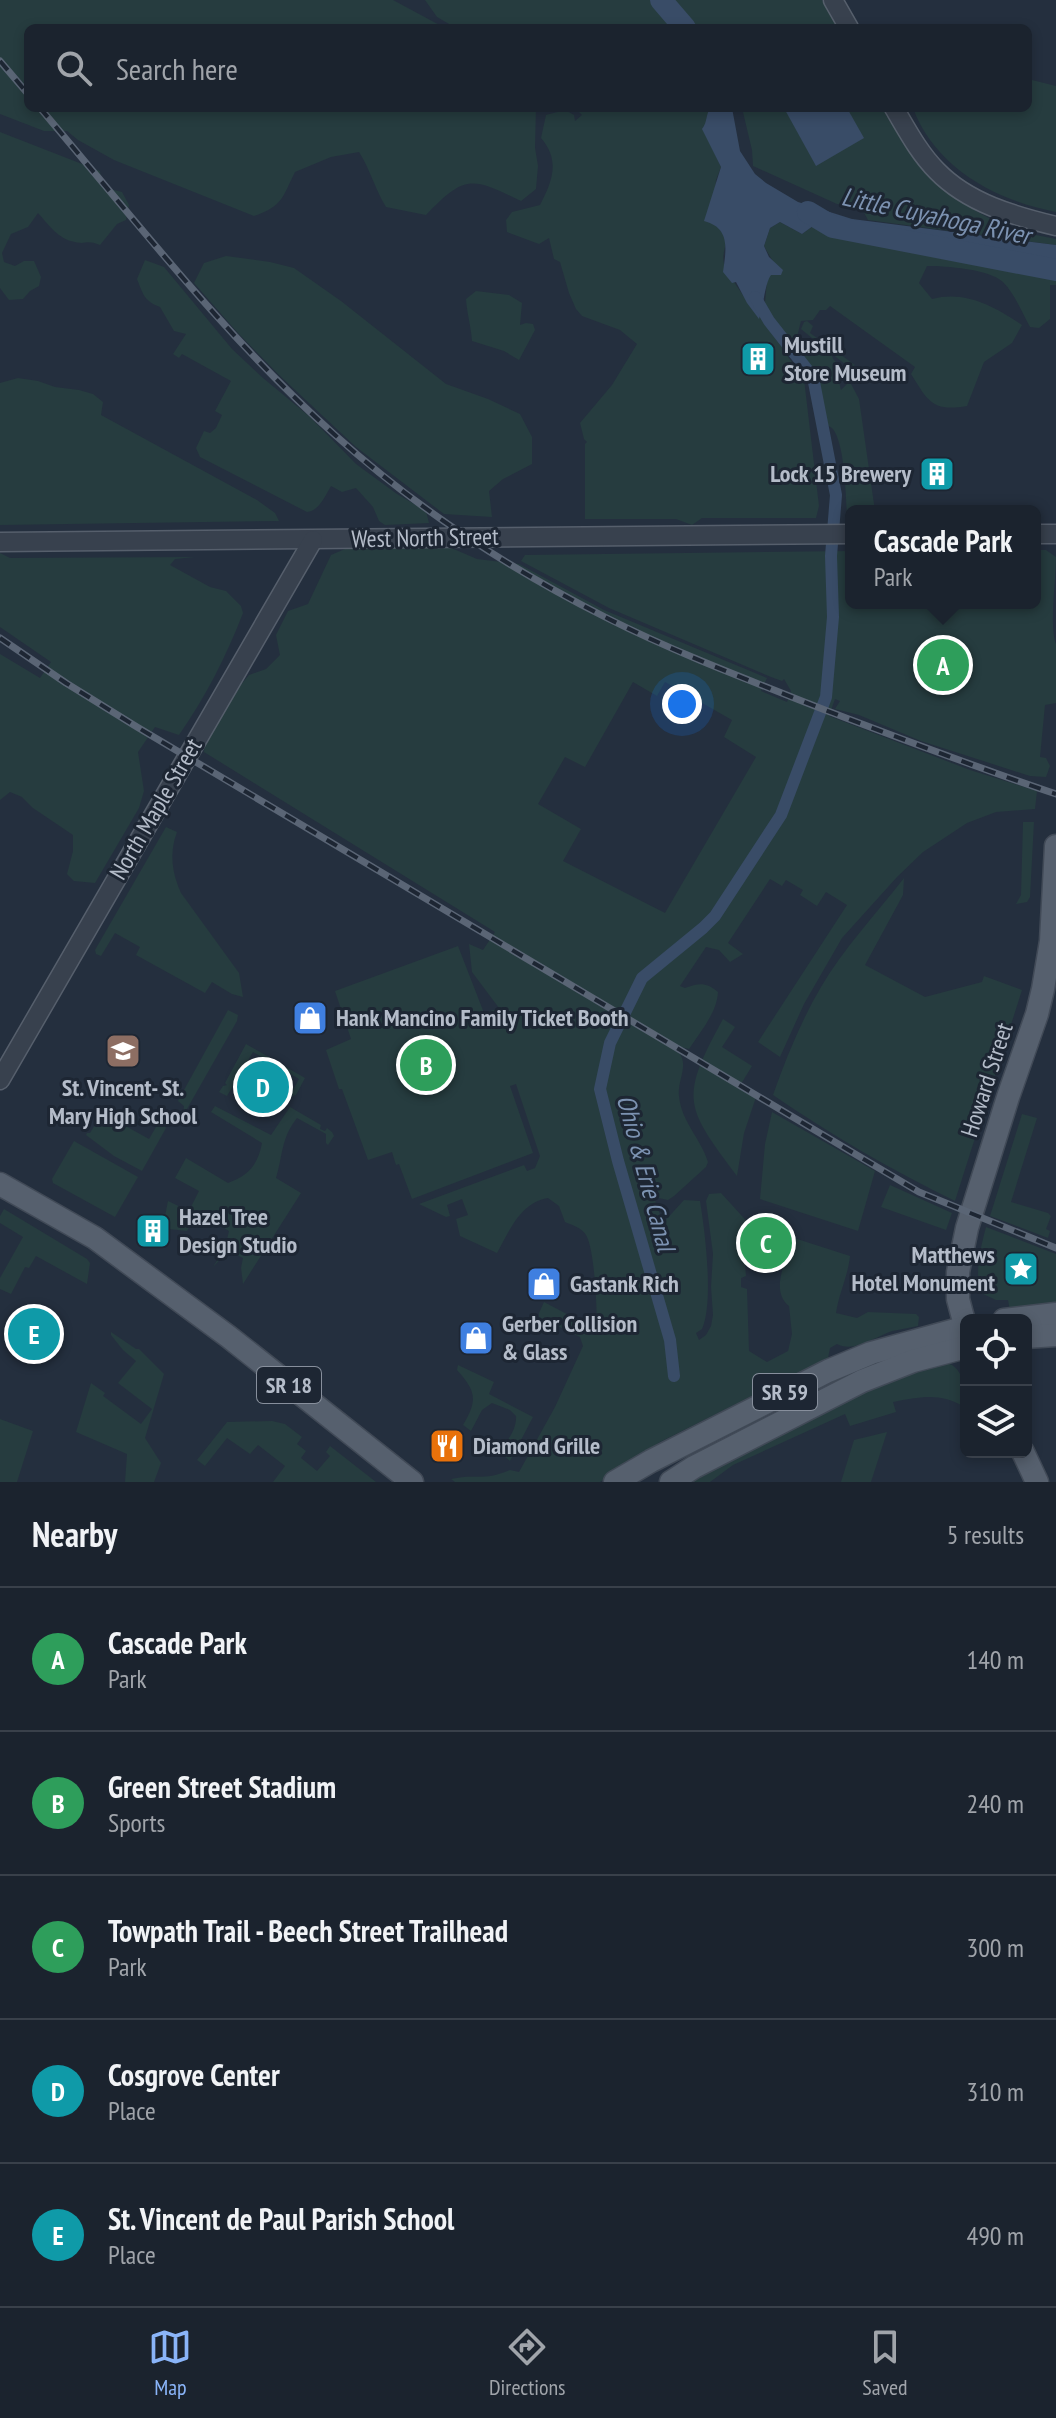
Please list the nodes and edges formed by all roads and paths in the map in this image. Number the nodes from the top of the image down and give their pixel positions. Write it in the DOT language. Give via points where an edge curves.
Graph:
graph roads {
  1 [pos="833,0"];
  2 [pos="847,24"];
  3 [pos="896,112"];
  4 [pos="1056,226"];
  5 [pos="845,534"];
  6 [pos="313,540"];
  7 [pos="0,542"];
  8 [pos="1056,846"];
  9 [pos="0,1080"];
  10 [pos="0,1184"];
  11 [pos="962,1314"];
  12 [pos="1056,1314"];
  13 [pos="1032,1317"];
  14 [pos="960,1330"];
  15 [pos="1056,1335"];
  16 [pos="1032,1337"];
  17 [pos="960,1349"];
  18 [pos="1026,1458"];
  19 [pos="412,1482"];
  20 [pos="615,1482"];
  21 [pos="671,1482"];
  22 [pos="1037,1482"];
  1 -- 2 [label="street"];
  3 -- 4 [label="street" via="938,173 976,200"];
  5 -- 6 [label="street, West North Street"];
  6 -- 7 [label="street, West North Street"];
  6 -- 9 [label="street, North Maple Street"];
  8 -- 11 [label="main road, Howard Street" via="1043,989 971,1216 958,1272"];
  10 -- 19 [label="main road, SR 18" via="95,1238"];
  12 -- 13 [label="main road"];
  14 -- 20 [label="main road, SR 59" via="871,1353 828,1371"];
  15 -- 16 [label="main road"];
  17 -- 21 [label="main road, SR 59" via="862,1381"];
  18 -- 22 [label="main road"];
}
